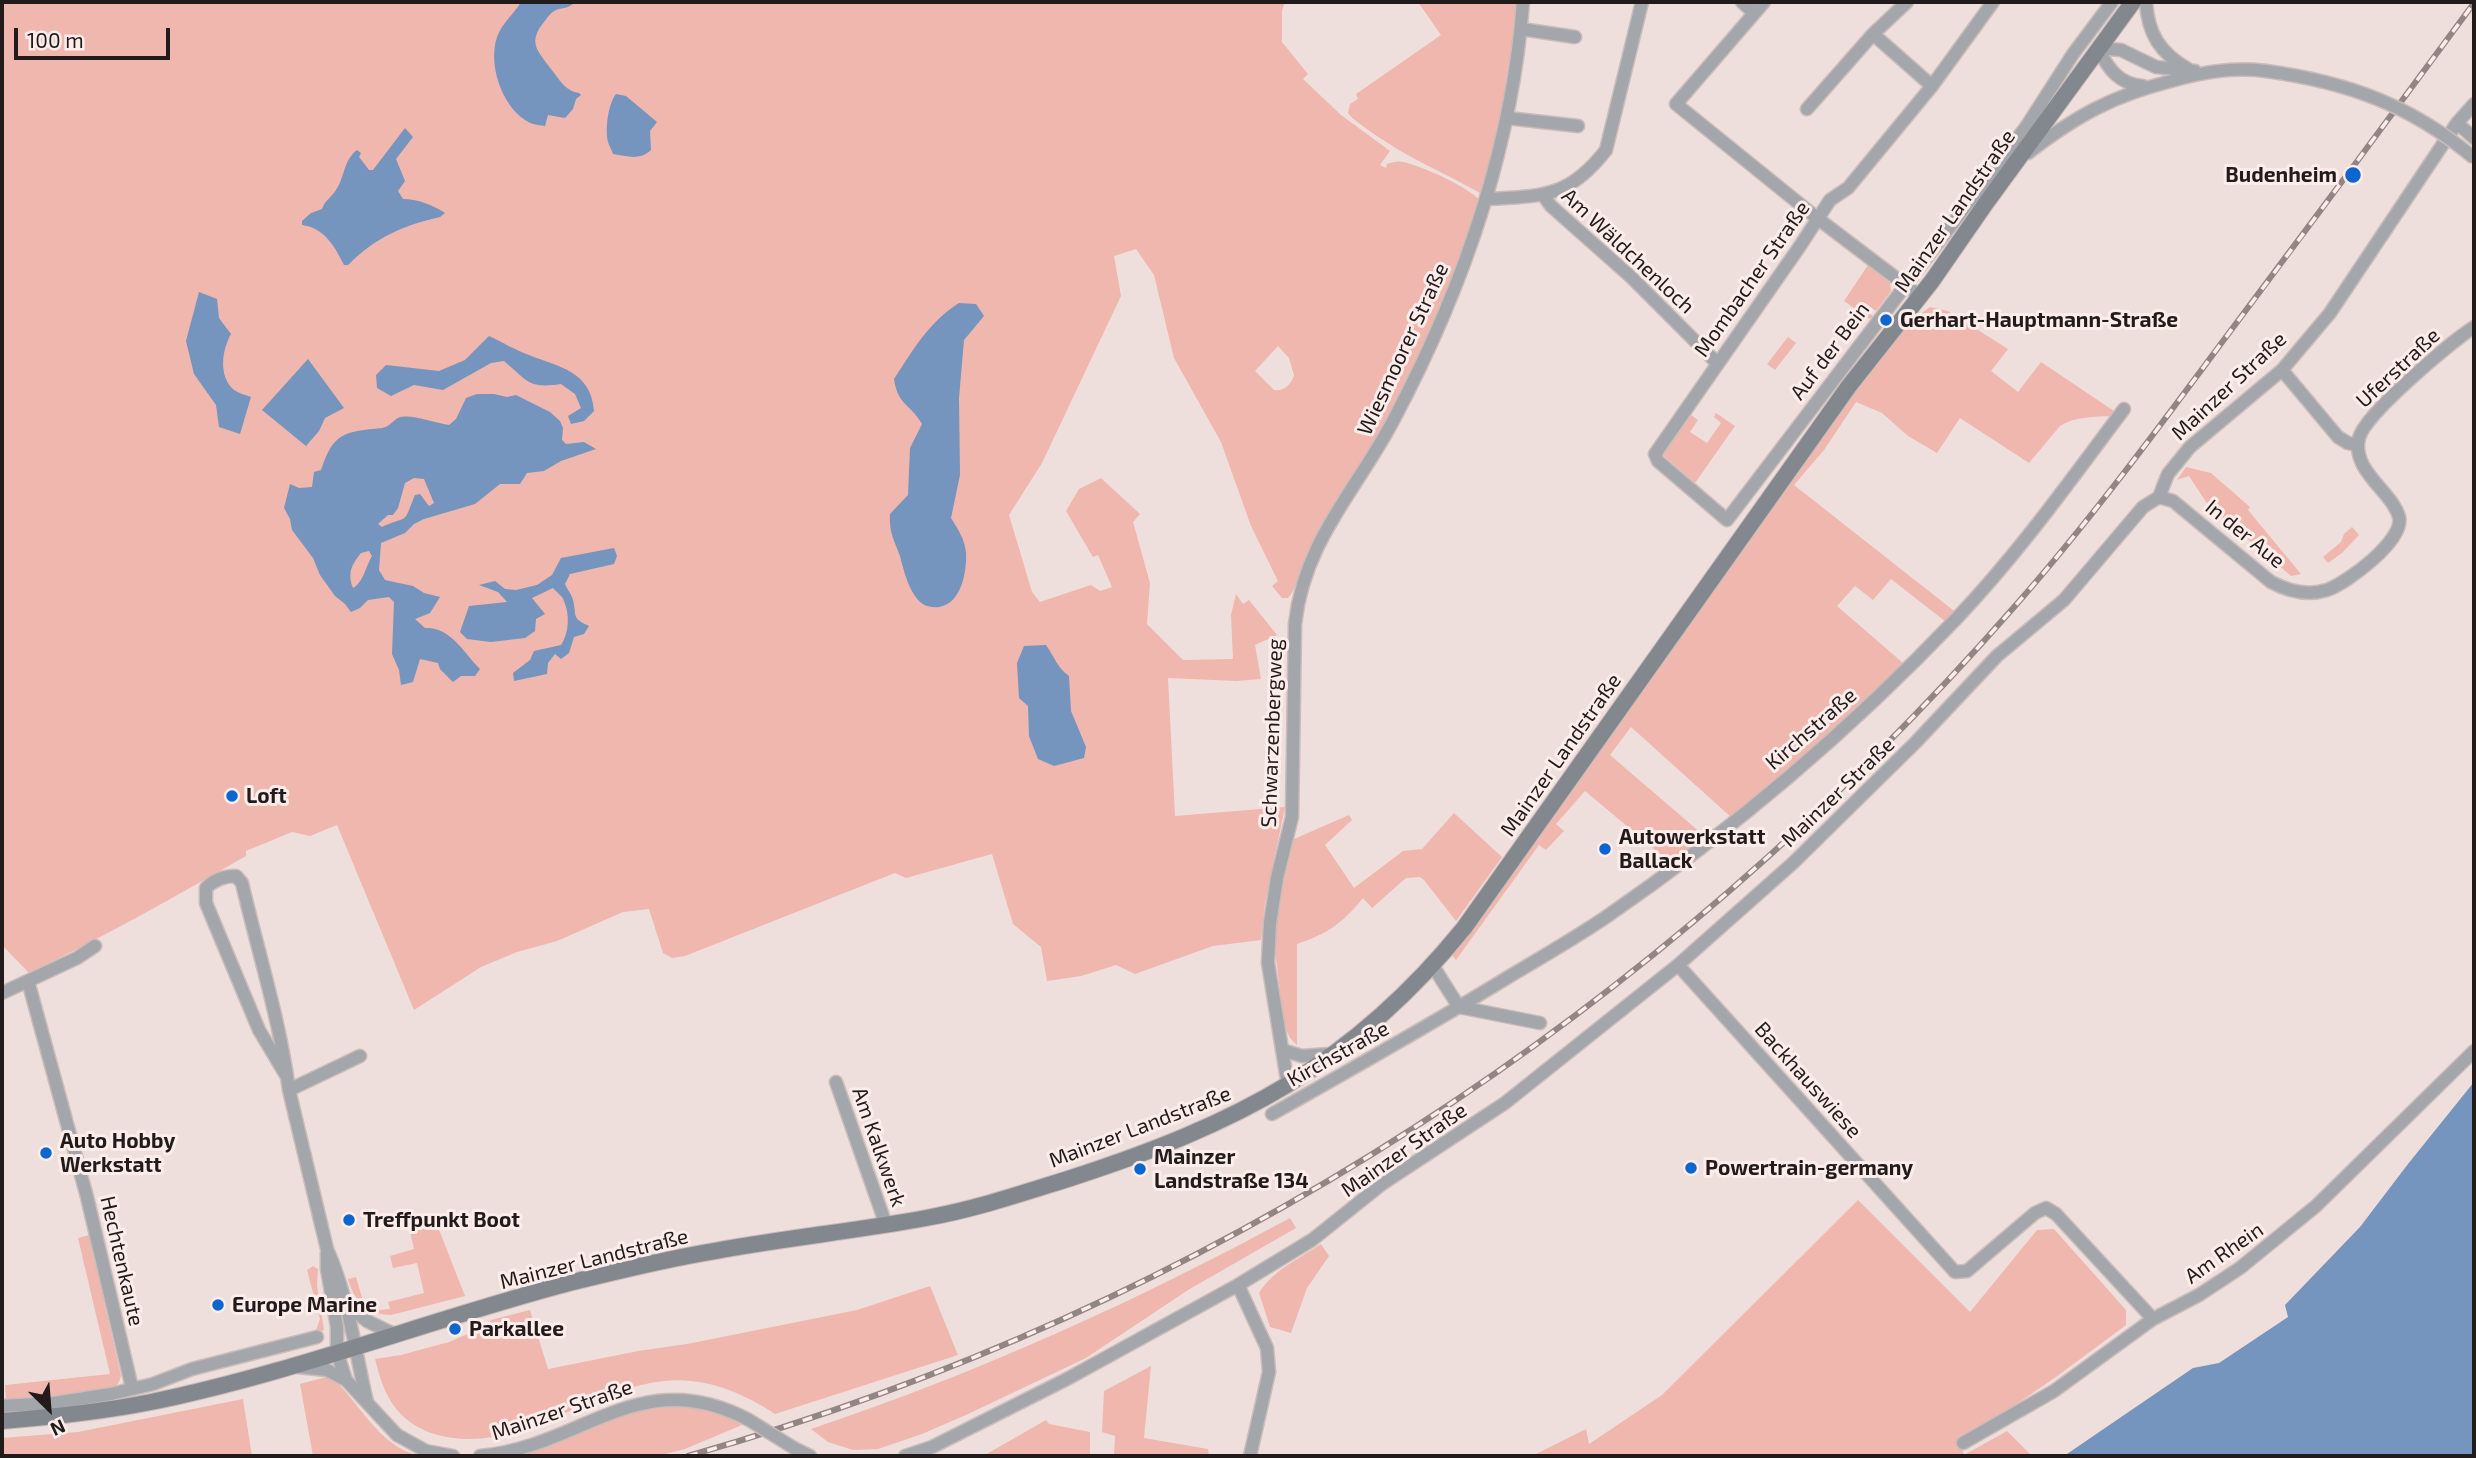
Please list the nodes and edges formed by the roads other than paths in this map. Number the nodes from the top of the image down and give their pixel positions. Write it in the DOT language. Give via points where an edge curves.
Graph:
graph roads {
  1 [pos="1523,2"];
  2 [pos="1642,2"];
  3 [pos="1742,2"];
  4 [pos="1764,2"];
  5 [pos="1907,2"];
  6 [pos="1993,2"];
  7 [pos="2112,2"];
  8 [pos="2133,2"];
  9 [pos="2146,2"];
  10 [pos="1754,13"];
  11 [pos="1521,30"];
  12 [pos="1872,34"];
  13 [pos="1576,37"];
  14 [pos="2098,48"];
  15 [pos="2195,71"];
  16 [pos="1932,86"];
  17 [pos="2147,86"];
  18 [pos="2474,104"];
  19 [pos="1807,109"];
  20 [pos="1507,118"];
  21 [pos="2457,123"];
  22 [pos="1578,126"];
  23 [pos="2474,138"];
  24 [pos="2474,158"];
  25 [pos="2016,161"];
  26 [pos="1543,195"];
  27 [pos="1487,199"];
  28 [pos="1817,218"];
  29 [pos="1905,285"];
  30 [pos="1920,297"];
  31 [pos="2474,327"];
  32 [pos="1717,363"];
  33 [pos="2282,370"];
  34 [pos="2124,409"];
  35 [pos="2358,445"];
  36 [pos="1655,454"];
  37 [pos="2159,497"];
  38 [pos="1295,624"];
  39 [pos="95,946"];
  40 [pos="1678,965"];
  41 [pos="1433,966"];
  42 [pos="28,981"];
  43 [pos="2,993"];
  44 [pos="1459,1007"];
  45 [pos="1541,1023"];
  46 [pos="1282,1050"];
  47 [pos="2474,1051"];
  48 [pos="1337,1052"];
  49 [pos="360,1056"];
  50 [pos="836,1082"];
  51 [pos="288,1084"];
  52 [pos="1288,1086"];
  53 [pos="1272,1114"];
  54 [pos="886,1225"];
  55 [pos="327,1249"];
  56 [pos="1238,1285"];
  57 [pos="345,1304"];
  58 [pos="2153,1319"];
  59 [pos="396,1335"];
  60 [pos="317,1337"];
  61 [pos="357,1346"];
  62 [pos="337,1352"];
  63 [pos="287,1366"];
  64 [pos="346,1380"];
  65 [pos="132,1388"];
  66 [pos="367,1402"];
  67 [pos="2,1406"];
  68 [pos="2,1421"];
  69 [pos="1963,1443"];
  70 [pos="453,1456"];
  71 [pos="480,1456"];
  72 [pos="810,1456"];
  73 [pos="905,1456"];
  74 [pos="1250,1456"];
  1 -- 11 [label="street, Wiesmoorer Straße"];
  2 -- 26 [label="street" via="1606,150 1578,178"];
  3 -- 10 [label="street"];
  4 -- 10 [label="street"];
  5 -- 12 [label="street"];
  6 -- 16 [label="street, Mombacher Straße"];
  7 -- 29 [label="street, Auf der Bein" via="2026,127"];
  8 -- 14 [label="main road, Mainzer Landstraße"];
  9 -- 15 [label="street" via="2155,40 2168,55"];
  10 -- 28 [label="street" via="1676,104"];
  11 -- 13 [label="street"];
  11 -- 20 [label="street, Wiesmoorer Straße"];
  12 -- 16 [label="street"];
  12 -- 19 [label="street"];
  14 -- 15 [label="street" via="2121,50 2156,67"];
  14 -- 17 [label="street" via="2118,77"];
  14 -- 25 [label="main road, Mainzer Landstraße"];
  15 -- 17 [label="street"];
  15 -- 24 [label="street, bridge" via="2266,71 2331,82 2419,118"];
  16 -- 28 [label="street, Mombacher Straße" via="1848,188 1830,200"];
  17 -- 25 [label="street" via="2078,117"];
  18 -- 21 [label="street, Mainzer Straße"];
  20 -- 22 [label="street"];
  20 -- 27 [label="street, Wiesmoorer Straße"];
  21 -- 23 [label="street"];
  21 -- 33 [label="street, Mainzer Straße" via="2345,294"];
  25 -- 30 [label="main road, Mainzer Landstraße"];
  26 -- 27 [label="street"];
  26 -- 32 [label="street, Am Wäldchenloch"];
  27 -- 38 [label="street, Wiesmoorer Straße" via="1411,386 1307,565"];
  28 -- 29 [label="street"];
  28 -- 32 [label="street, Mombacher Straße"];
  29 -- 30 [label="street"];
  29 -- 36 [label="street, Auf der Bein" via="1727,520"];
  30 -- 41 [label="main road, Mainzer Landstraße" via="1849,386"];
  31 -- 35 [label="street, Uferstraße" via="2373,416"];
  32 -- 36 [label="street, Mombacher Straße"];
  33 -- 35 [label="street" via="2337,437"];
  33 -- 37 [label="street, Mainzer Straße" via="2190,447 2168,474"];
  34 -- 44 [label="street, Kirchstraße" via="2014,554 1860,714 1671,870 1604,918"];
  35 -- 37 [label="street, In der Aue" via="2363,464 2399,515 2400,526 2392,541 2349,579 2327,590 2285,590 2178,505"];
  37 -- 40 [label="street, Mainzer Straße" via="2143,507 2064,600 1997,656 1847,812"];
  38 -- 46 [label="street, Schwarzenbergweg" via="1292,817 1270,923 1268,963"];
  39 -- 42 [label="street"];
  40 -- 56 [label="street, Mainzer Straße" via="1505,1103 1382,1184 1312,1240"];
  40 -- 58 [label="street, Backhauswiese" via="1955,1272 1968,1271 2046,1208 2056,1213"];
  41 -- 44 [label="street"];
  41 -- 48 [label="main road, Mainzer Landstraße"];
  42 -- 43 [label="street"];
  42 -- 65 [label="street, Hechtenkaute" via="87,1197"];
  44 -- 45 [label="street"];
  44 -- 53 [label="street, Kirchstraße"];
  46 -- 48 [label="street" via="1303,1056"];
  46 -- 52 [label="street, Schwarzenbergweg"];
  47 -- 58 [label="street, Am Rhein" via="2279,1238 2219,1282"];
  48 -- 52 [label="main road, Mainzer Landstraße"];
  49 -- 51 [label="street"];
  50 -- 54 [label="street, Am Kalkwerk"];
  51 -- 51 [label="street" via="242,883 236,876 228,876 206,888 206,903 259,1030"];
  51 -- 55 [label="street"];
  52 -- 54 [label="main road, Mainzer Landstraße" via="1202,1130 1109,1165 982,1206"];
  54 -- 59 [label="main road, Mainzer Landstraße" via="652,1263"];
  55 -- 57 [label="street"];
  55 -- 62 [label="street"];
  56 -- 73 [label="street, Mainzer Straße" via="1067,1380"];
  56 -- 74 [label="street" via="1267,1348 1269,1372"];
  57 -- 59 [label="street"];
  57 -- 61 [label="street"];
  58 -- 69 [label="street, Am Rhein" via="2054,1391"];
  59 -- 61 [label="main road, Mainzer Landstraße"];
  60 -- 65 [label="street"];
  61 -- 62 [label="main road, Mainzer Landstraße"];
  61 -- 66 [label="street"];
  62 -- 63 [label="main road, Mainzer Landstraße"];
  62 -- 64 [label="street"];
  63 -- 64 [label="street" via="327,1370"];
  63 -- 68 [label="main road, Mainzer Landstraße" via="150,1402"];
  64 -- 66 [label="street"];
  65 -- 67 [label="street" via="54,1403"];
  66 -- 70 [label="street" via="397,1435 426,1451"];
  71 -- 72 [label="street, Mainzer Straße, bridge" via="516,1450 619,1409 661,1400 714,1405"];
}
